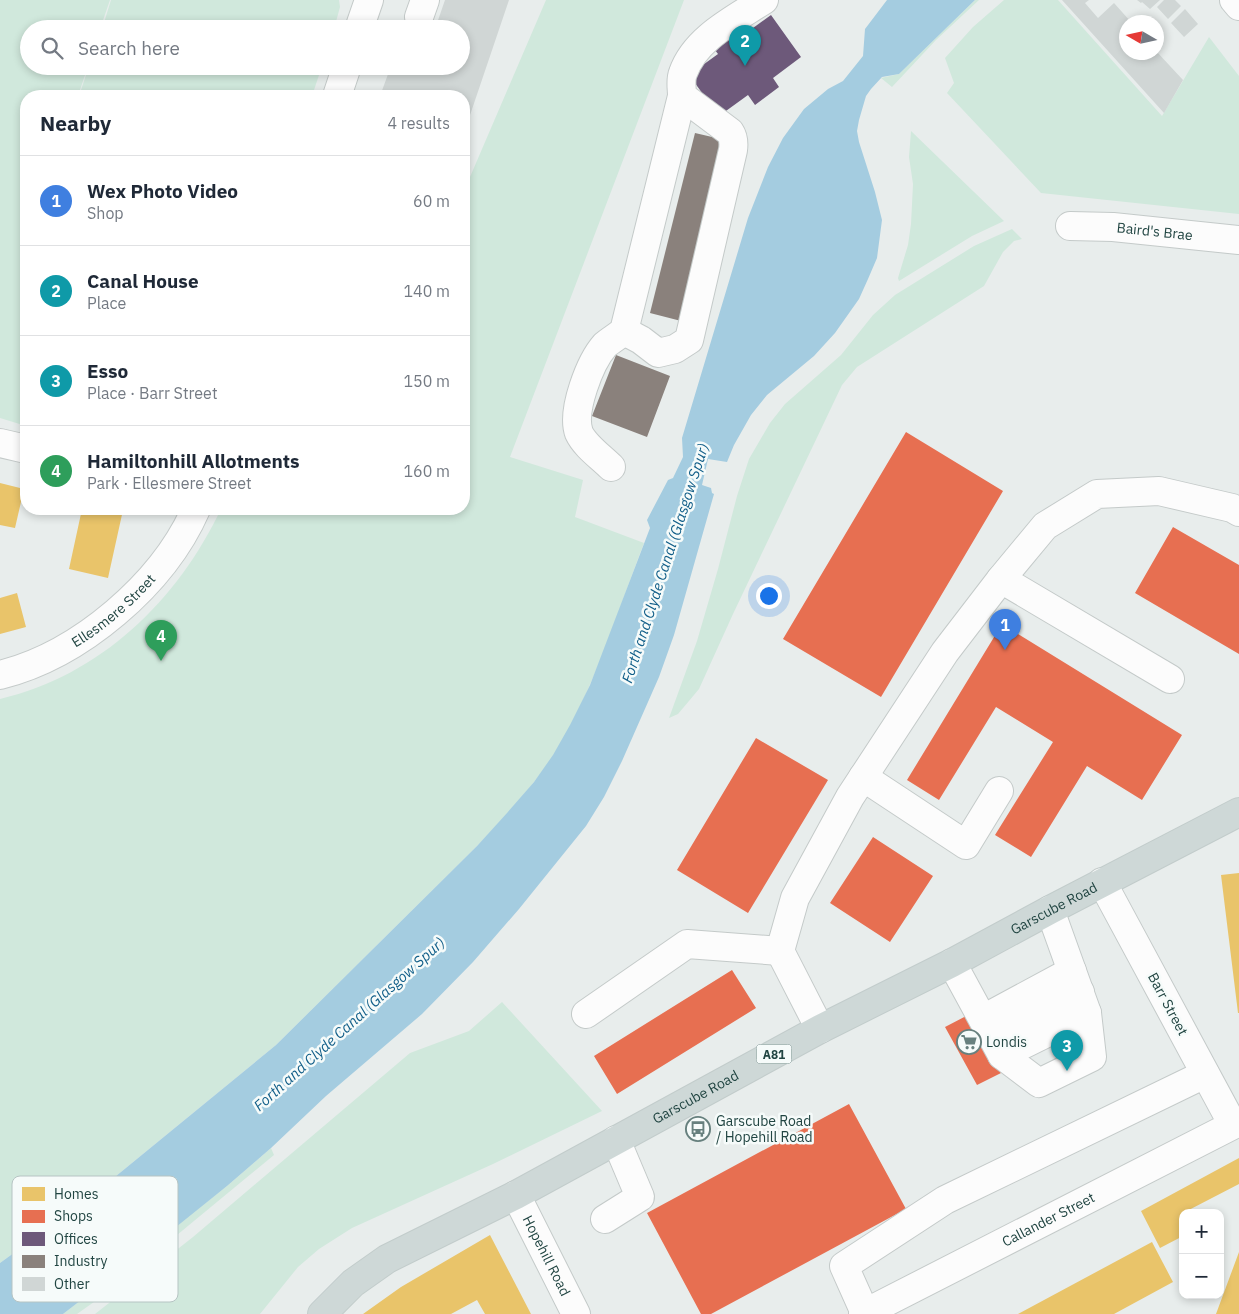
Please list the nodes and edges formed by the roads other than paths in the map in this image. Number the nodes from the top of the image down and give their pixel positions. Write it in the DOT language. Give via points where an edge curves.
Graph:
graph roads {
  1 [pos="369,0"];
  2 [pos="764,0"];
  3 [pos="1234,0"];
  4 [pos="1239,6"];
  5 [pos="363,20"];
  6 [pos="344,75"];
  7 [pos="339,90"];
  8 [pos="682,96"];
  9 [pos="1070,226"];
  10 [pos="1239,240"];
  11 [pos="624,331"];
  12 [pos="0,442"];
  13 [pos="20,447"];
  14 [pos="611,467"];
  15 [pos="1239,512"];
  16 [pos="192,515"];
  17 [pos="1001,579"];
  18 [pos="0,675"];
  19 [pos="1170,679"];
  20 [pos="863,777"];
  21 [pos="998,791"];
  22 [pos="1239,812"];
  23 [pos="1102,882"];
  24 [pos="1050,910"];
  25 [pos="780,951"];
  26 [pos="952,963"];
  27 [pos="1080,992"];
  28 [pos="586,1014"];
  29 [pos="820,1029"];
  30 [pos="992,1037"];
  31 [pos="1206,1074"];
  32 [pos="1233,1125"];
  33 [pos="616,1140"];
  34 [pos="516,1195"];
  35 [pos="605,1219"];
  36 [pos="322,1314"];
  37 [pos="576,1314"];
  38 [pos="864,1314"];
  1 -- 5 [label="street"];
  2 -- 8 [label="street" via="705,40 683,72"];
  3 -- 4 [label="street"];
  6 -- 7 [label="street"];
  8 -- 11 [label="street"];
  8 -- 11 [label="street" via="730,132 734,142 689,340 675,349 658,353"];
  9 -- 10 [label="street, Baird's Brae" via="1113,227"];
  11 -- 14 [label="street" via="596,358 577,409 579,432"];
  12 -- 13 [label="street"];
  15 -- 17 [label="street" via="1159,490 1097,494 1045,526"];
  16 -- 18 [label="street, Ellesmere Street" via="168,557 109,617 48,658"];
  17 -- 19 [label="street"];
  17 -- 20 [label="street" via="945,652"];
  20 -- 21 [label="street" via="966,845"];
  20 -- 25 [label="street" via="795,898"];
  22 -- 23 [label="main road, Garscube Road / A81"];
  23 -- 24 [label="main road, Garscube Road / A81"];
  23 -- 31 [label="street, Barr Street"];
  24 -- 26 [label="main road, Garscube Road / A81"];
  24 -- 27 [label="street"];
  25 -- 28 [label="street" via="688,944"];
  25 -- 29 [label="street"];
  26 -- 29 [label="main road, Garscube Road / A81"];
  26 -- 30 [label="street"];
  27 -- 30 [label="street"];
  27 -- 30 [label="street"];
  27 -- 30 [label="street" via="1092,1057 1040,1083"];
  29 -- 33 [label="main road, Garscube Road / A81"];
  31 -- 32 [label="street, Barr Street"];
  31 -- 38 [label="street" via="945,1200 844,1266"];
  32 -- 38 [label="street, Callander Street"];
  33 -- 34 [label="main road, Garscube Road / A81"];
  33 -- 35 [label="street" via="640,1197"];
  34 -- 36 [label="main road, Garscube Road / A81" via="388,1260 353,1283"];
  34 -- 37 [label="street, Hopehill Road"];
}
